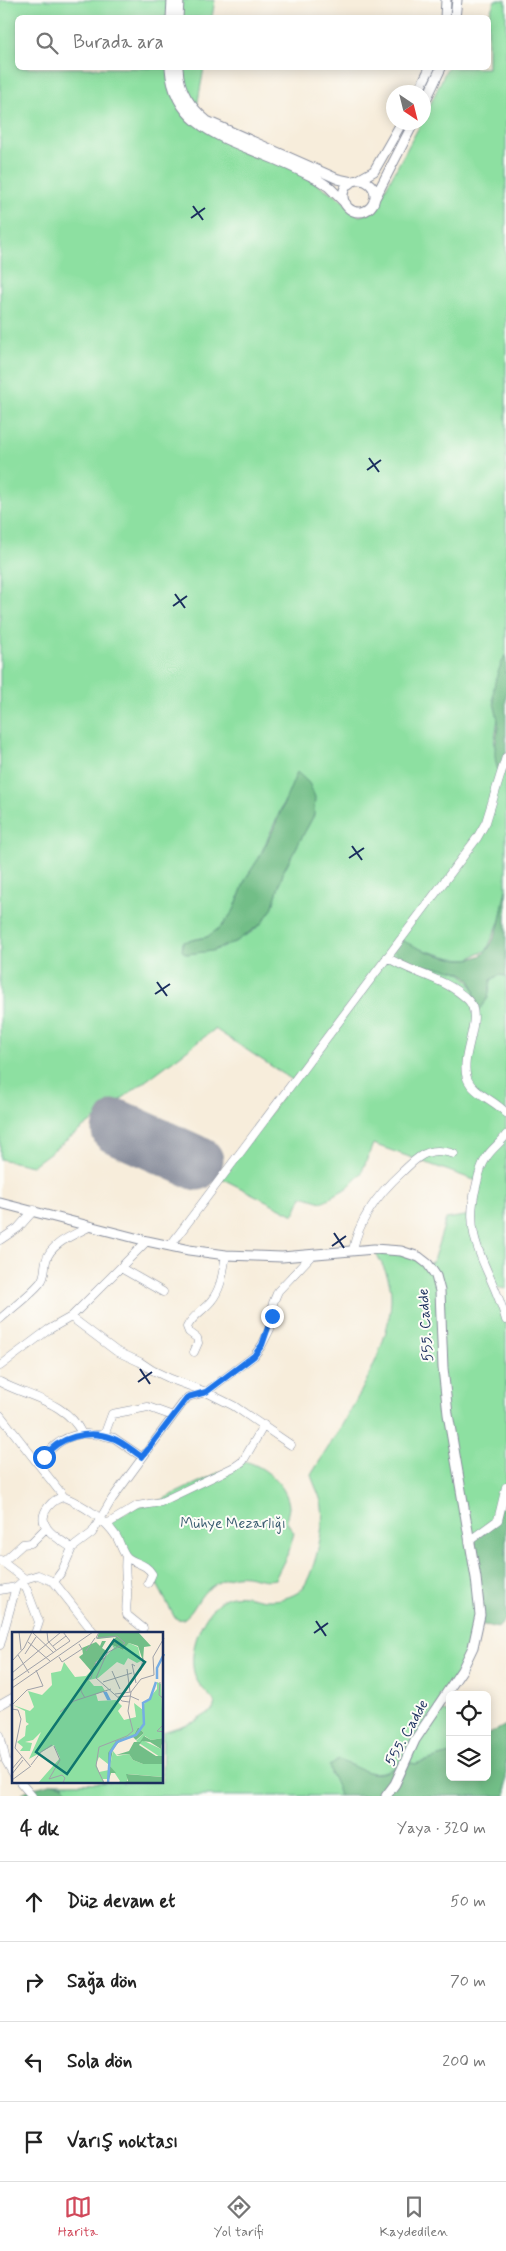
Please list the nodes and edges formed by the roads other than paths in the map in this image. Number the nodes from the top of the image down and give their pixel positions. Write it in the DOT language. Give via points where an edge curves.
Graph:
graph roads {
  1 [pos="172,0"];
  2 [pos="179,0"];
  3 [pos="446,0"];
  4 [pos="457,0"];
  5 [pos="171,15"];
  6 [pos="178,15"];
  7 [pos="445,15"];
  8 [pos="456,15"];
  9 [pos="170,70"];
  10 [pos="178,70"];
  11 [pos="429,70"];
  12 [pos="440,70"];
  13 [pos="422,85"];
  14 [pos="431,89"];
  15 [pos="397,130"];
  16 [pos="410,130"];
  17 [pos="355,181"];
  18 [pos="374,200"];
  19 [pos="346,204"];
  20 [pos="506,757"];
  21 [pos="387,957"];
  22 [pos="506,1113"];
  23 [pos="506,1135"];
  24 [pos="454,1154"];
  25 [pos="0,1203"];
  26 [pos="34,1210"];
  27 [pos="91,1226"];
  28 [pos="0,1240"];
  29 [pos="147,1241"];
  30 [pos="170,1246"];
  31 [pos="353,1250"];
  32 [pos="226,1254"];
  33 [pos="312,1255"];
  34 [pos="121,1268"];
  35 [pos="163,1292"];
  36 [pos="72,1317"];
  37 [pos="0,1319"];
  38 [pos="506,1320"];
  39 [pos="194,1352"];
  40 [pos="0,1366"];
  41 [pos="0,1382"];
  42 [pos="206,1392"];
  43 [pos="0,1415"];
  44 [pos="173,1416"];
  45 [pos="264,1425"];
  46 [pos="82,1434"];
  47 [pos="101,1435"];
  48 [pos="291,1445"];
  49 [pos="142,1457"];
  50 [pos="41,1468"];
  51 [pos="506,1487"];
  52 [pos="64,1497"];
  53 [pos="103,1522"];
  54 [pos="46,1528"];
  55 [pos="470,1541"];
  56 [pos="72,1548"];
  57 [pos="126,1556"];
  58 [pos="2,1561"];
  59 [pos="54,1582"];
  60 [pos="21,1583"];
  61 [pos="148,1583"];
  62 [pos="0,1590"];
  63 [pos="143,1628"];
  64 [pos="36,1632"];
  65 [pos="93,1632"];
  66 [pos="0,1645"];
  67 [pos="12,1698"];
  68 [pos="0,1705"];
  69 [pos="0,1735"];
  70 [pos="12,1772"];
  71 [pos="22,1784"];
  72 [pos="32,1796"];
  73 [pos="386,1796"];
  1 -- 5 [label="street"];
  2 -- 6 [label="street"];
  3 -- 7 [label="street"];
  4 -- 8 [label="street"];
  9 -- 19 [label="street" via="182,106 205,129 317,179"];
  10 -- 17 [label="street" via="182,92 207,121 338,178"];
  11 -- 13 [label="street"];
  12 -- 14 [label="street"];
  15 -- 17 [label="street" via="374,171"];
  16 -- 18 [label="street"];
  17 -- 18 [label="street" via="362,180 371,185"];
  17 -- 19 [label="street" via="348,185 344,194"];
  18 -- 19 [label="street" via="363,211 354,210"];
  20 -- 21 [label="street" via="486,822 477,838"];
  21 -- 22 [label="street" via="431,976 469,1001 475,1014 466,1076 471,1085"];
  21 -- 30 [label="street"];
  23 -- 38 [label="street" via="486,1157 474,1194 471,1216 476,1247"];
  24 -- 31 [label="street" via="441,1150 426,1153 392,1180 363,1221"];
  25 -- 26 [label="street, 555. Cadde"];
  26 -- 27 [label="street, 555. Cadde"];
  26 -- 28 [label="street" via="18,1228"];
  27 -- 29 [label="street, 555. Cadde"];
  27 -- 37 [label="street" via="52,1250 40,1284"];
  29 -- 30 [label="street, 555. Cadde"];
  29 -- 34 [label="street"];
  30 -- 32 [label="street, 555. Cadde"];
  31 -- 33 [label="street, 555. Cadde"];
  31 -- 55 [label="street, 555. Cadde" via="401,1251 419,1257 436,1276 440,1291 448,1414"];
  32 -- 33 [label="street, 555. Cadde"];
  32 -- 39 [label="street" via="217,1292 188,1327 197,1338"];
  33 -- 42 [label="street" via="278,1291 270,1329 254,1356"];
  34 -- 35 [label="street"];
  34 -- 36 [label="street"];
  36 -- 40 [label="street" via="48,1330"];
  36 -- 42 [label="street" via="116,1351 171,1380"];
  41 -- 46 [label="street" via="44,1399 72,1420"];
  42 -- 44 [label="street" via="188,1397"];
  42 -- 45 [label="street"];
  43 -- 50 [label="street"];
  44 -- 47 [label="street" via="148,1407 121,1412 110,1416 107,1429"];
  44 -- 49 [label="street"];
  45 -- 48 [label="street"];
  45 -- 53 [label="street" via="243,1461 236,1466 161,1502 137,1506"];
  46 -- 47 [label="street"];
  46 -- 50 [label="street" via="49,1449"];
  47 -- 49 [label="street" via="114,1438"];
  49 -- 53 [label="street" via="112,1498"];
  50 -- 52 [label="street"];
  51 -- 55 [label="street" via="498,1520"];
  52 -- 53 [label="street" via="78,1503"];
  52 -- 54 [label="street" via="52,1502 44,1514"];
  53 -- 56 [label="street"];
  53 -- 57 [label="street" via="118,1539"];
  54 -- 56 [label="street"];
  54 -- 58 [label="street"];
  55 -- 73 [label="street, 555. Cadde" via="480,1614 473,1647 462,1670 415,1740"];
  56 -- 59 [label="street"];
  57 -- 61 [label="street" via="149,1569 152,1574"];
  57 -- 63 [label="street" via="127,1615"];
  58 -- 60 [label="street"];
  59 -- 60 [label="street" via="38,1575"];
  59 -- 65 [label="street"];
  60 -- 62 [label="street"];
  60 -- 64 [label="street" via="27,1590 39,1622"];
  60 -- 66 [label="street"];
  67 -- 68 [label="street"];
  69 -- 70 [label="street"];
  71 -- 72 [label="street"];
}
